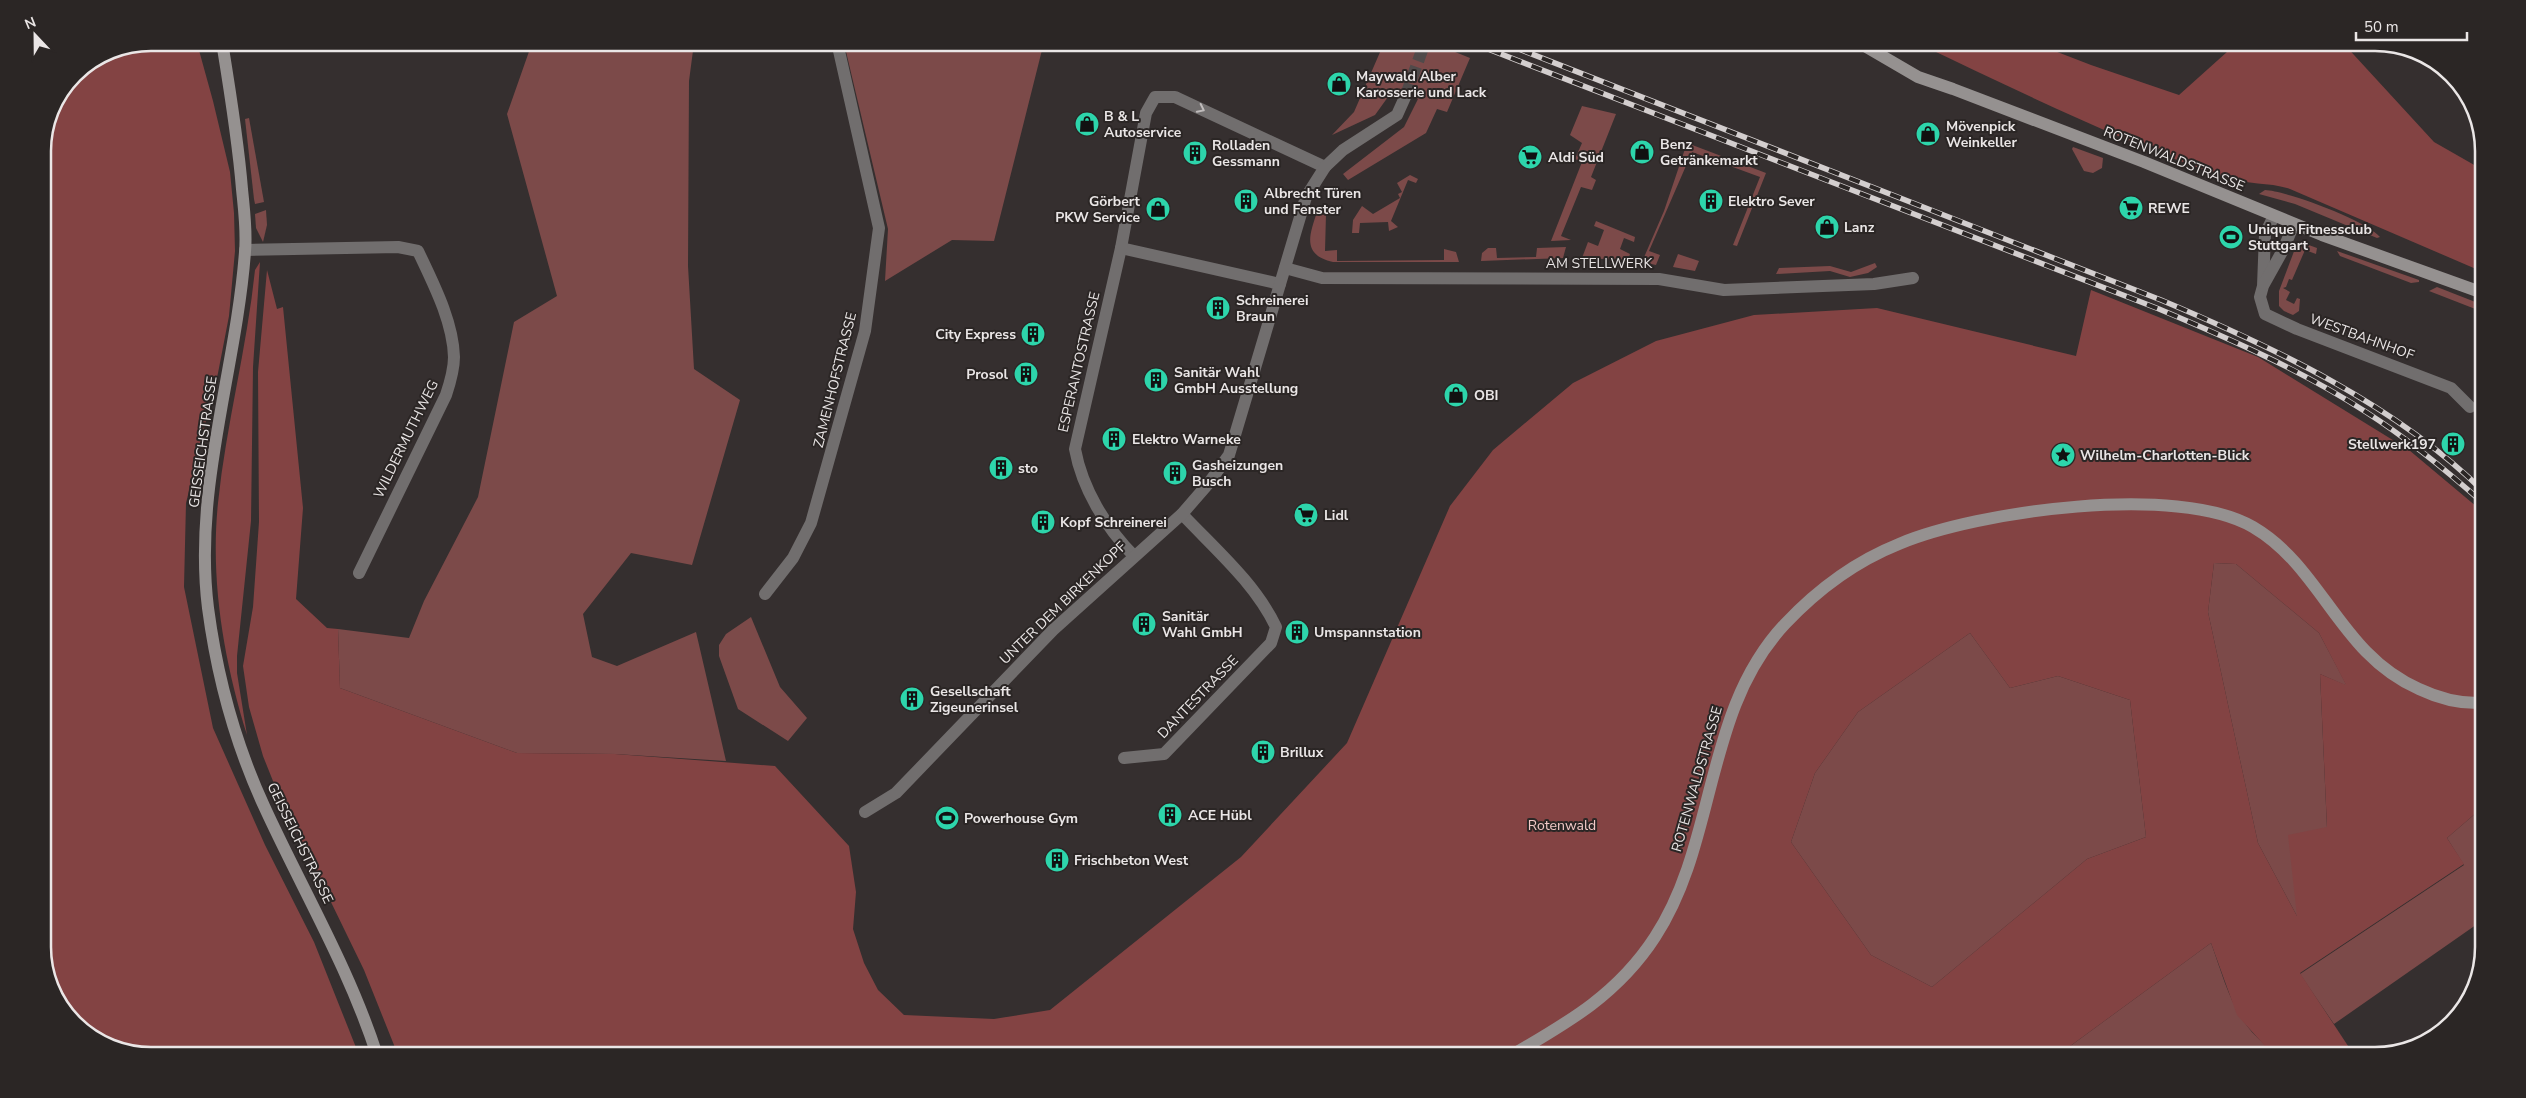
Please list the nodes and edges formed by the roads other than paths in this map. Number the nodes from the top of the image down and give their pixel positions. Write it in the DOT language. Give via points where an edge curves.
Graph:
graph roads {
  1 [pos="223,51"];
  2 [pos="839,51"];
  3 [pos="1873,51"];
  4 [pos="1406,95"];
  5 [pos="1325,167"];
  6 [pos="2274,216"];
  7 [pos="2294,224"];
  8 [pos="1121,248"];
  9 [pos="246,250"];
  10 [pos="1285,268"];
  11 [pos="1913,278"];
  12 [pos="1280,284"];
  13 [pos="2262,286"];
  14 [pos="2475,290"];
  15 [pos="2470,407"];
  16 [pos="1182,514"];
  17 [pos="1134,556"];
  18 [pos="359,573"];
  19 [pos="765,594"];
  20 [pos="2475,702"];
  21 [pos="1124,758"];
  22 [pos="865,812"];
  23 [pos="374,1047"];
  24 [pos="1526,1047"];
  1 -- 9 [label="main road, GEISSEICHSTRASSE" via="240,161"];
  2 -- 19 [label="street, ZAMENHOFSTRASSE" via="879,228 866,331 811,523 793,558"];
  3 -- 6 [label="main road, ROTENWALDSTRASSE" via="1918,77 2144,162"];
  4 -- 5 [label="street, UNTER DEM BIRKENKOPF" via="1397,115 1343,150"];
  8 -- 5 [label="street, ESPERANTOSTRASSE, one-way" via="1146,113 1155,97 1175,97"];
  5 -- 10 [label="street, UNTER DEM BIRKENKOPF" via="1306,197"];
  6 -- 7 [label="main road, ROTENWALDSTRASSE"];
  6 -- 13 [label="street, WESTBAHNHOF" via="2265,234"];
  7 -- 13 [label="street"];
  7 -- 14 [label="main road, ROTENWALDSTRASSE"];
  8 -- 12 [label="street"];
  8 -- 17 [label="street, ESPERANTOSTRASSE" via="1075,450 1078,468 1115,537"];
  9 -- 18 [label="street, WILDERMUTHWEG" via="398,247 418,251 445,316 454,357 446,395"];
  9 -- 23 [label="main road, GEISSEICHSTRASSE" via="234,346 212,461 207,516 208,607 225,699 243,756 354,992"];
  10 -- 11 [label="street, AM STELLWERK" via="1322,278 1659,279 1724,290 1874,284"];
  10 -- 12 [label="street, UNTER DEM BIRKENKOPF"];
  12 -- 16 [label="street, UNTER DEM BIRKENKOPF" via="1229,455"];
  13 -- 15 [label="street, WESTBAHNHOF" via="2260,297 2265,314 2270,318 2452,388"];
  16 -- 17 [label="street, UNTER DEM BIRKENKOPF"];
  16 -- 21 [label="street, DANTESTRASSE" via="1250,586 1276,627 1271,643 1164,754"];
  17 -- 22 [label="street, UNTER DEM BIRKENKOPF" via="1053,630 896,793"];
  20 -- 24 [label="main road, ROTENWALDSTRASSE" via="2432,695 2383,669 2363,651 2304,573 2278,545 2234,518 2185,507 2059,508 1967,522 1901,542 1834,579 1778,632 1749,673 1736,703 1690,857 1669,913 1656,936 1613,988 1589,1008"];
}
